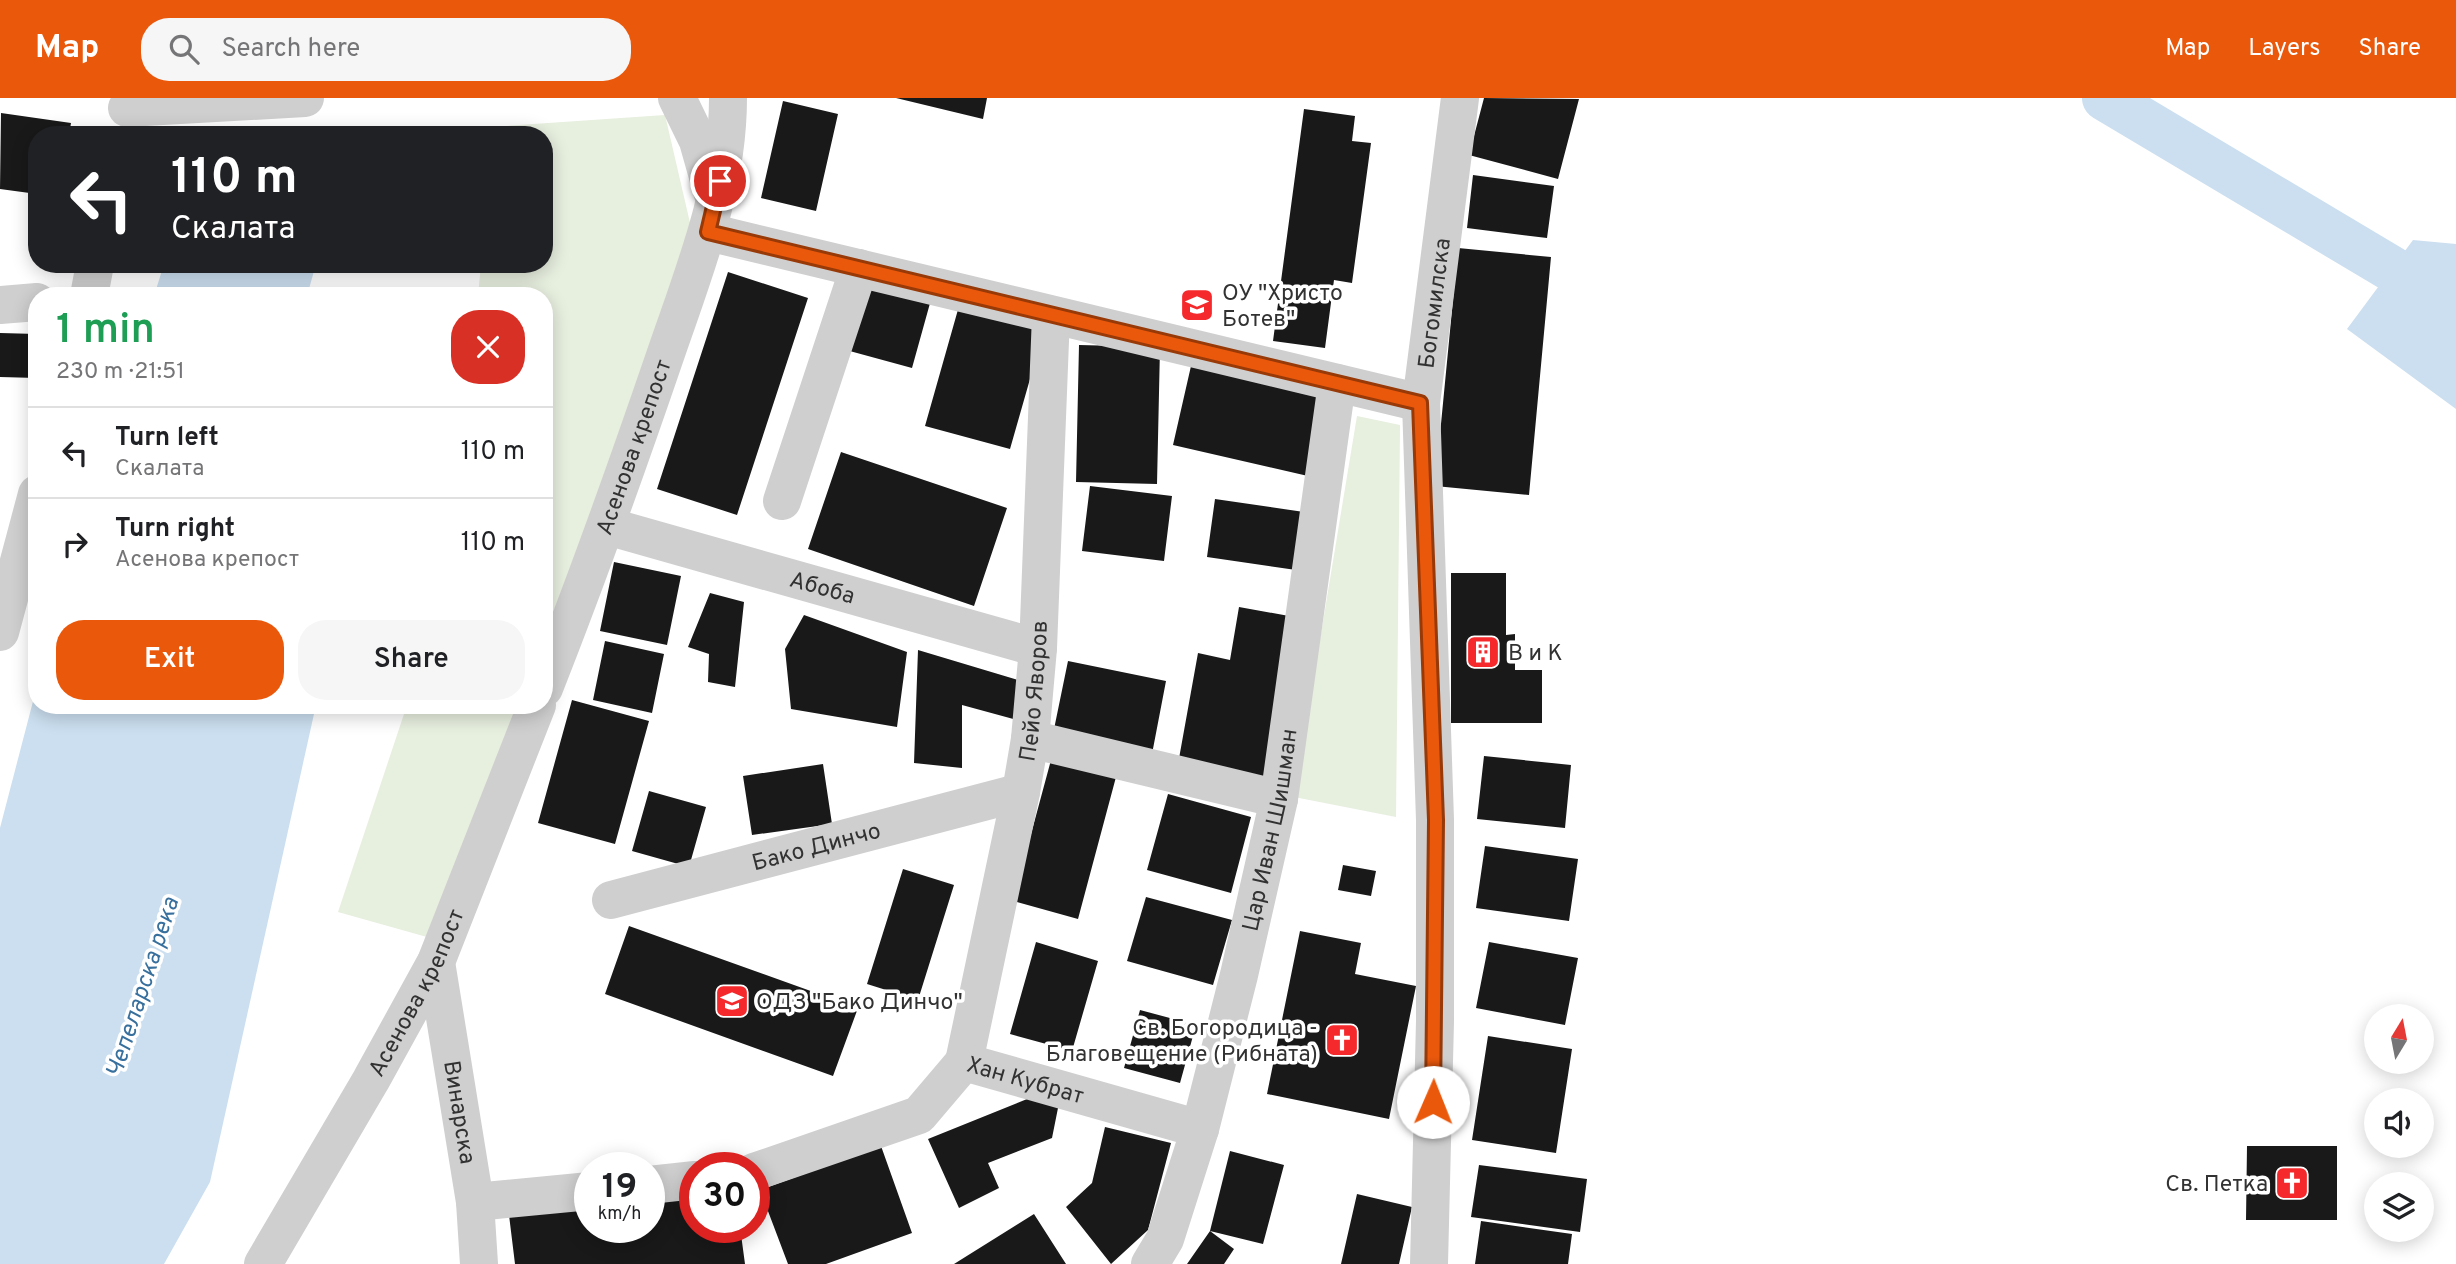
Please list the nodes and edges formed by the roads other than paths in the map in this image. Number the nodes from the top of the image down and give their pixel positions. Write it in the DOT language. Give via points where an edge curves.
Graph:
graph roads {
  1 [pos="305,98"];
  2 [pos="677,98"];
  3 [pos="728,98"];
  4 [pos="1460,98"];
  5 [pos="125,114"];
  6 [pos="711,218"];
  7 [pos="859,268"];
  8 [pos="28,303"];
  9 [pos="0,305"];
  10 [pos="1051,315"];
  11 [pos="1337,383"];
  12 [pos="1420,403"];
  13 [pos="782,501"];
  14 [pos="607,526"];
  15 [pos="28,528"];
  16 [pos="0,632"];
  17 [pos="1038,648"];
  18 [pos="553,665"];
  19 [pos="533,714"];
  20 [pos="1030,739"];
  21 [pos="1021,792"];
  22 [pos="1279,799"];
  23 [pos="611,900"];
  24 [pos="436,962"];
  25 [pos="964,1062"];
  26 [pos="1200,1129"];
  27 [pos="770,1166"];
  28 [pos="574,1193"];
  29 [pos="475,1202"];
  30 [pos="263,1264"];
  31 [pos="479,1264"];
  32 [pos="1150,1264"];
  33 [pos="1429,1264"];
  1 -- 5 [label="street" via="176,105"];
  2 -- 6 [label="street" via="698,141"];
  3 -- 6 [label="street, Асенова крепост" via="724,158"];
  4 -- 12 [label="street, Богомилска"];
  6 -- 7 [label="street"];
  6 -- 14 [label="street, Асенова крепост"];
  7 -- 10 [label="street"];
  7 -- 13 [label="street"];
  8 -- 9 [label="street"];
  10 -- 11 [label="street"];
  10 -- 17 [label="street, Пейо Яворов"];
  11 -- 12 [label="street"];
  11 -- 22 [label="street, Цар Иван Шишман"];
  12 -- 33 [label="street, Богомилска" via="1436,820"];
  14 -- 17 [label="street, Абоба"];
  14 -- 18 [label="street, Асенова крепост"];
  15 -- 16 [label="street"];
  17 -- 20 [label="street, Пейо Яворов"];
  19 -- 24 [label="street, Асенова крепост"];
  20 -- 21 [label="street, Пейо Яворов"];
  20 -- 22 [label="street"];
  21 -- 23 [label="street, Бако Динчо"];
  21 -- 25 [label="street, Пейо Яворов"];
  22 -- 26 [label="street, Цар Иван Шишман"];
  24 -- 29 [label="street, Винарска"];
  24 -- 30 [label="street, Асенова крепост"];
  25 -- 26 [label="street, Хан Кубрат"];
  25 -- 27 [label="street, Хан Кубрат" via="919,1115"];
  26 -- 32 [label="street, Цар Иван Шишман" via="1165,1239"];
  28 -- 29 [label="street"];
  29 -- 31 [label="street, Винарска"];
}
